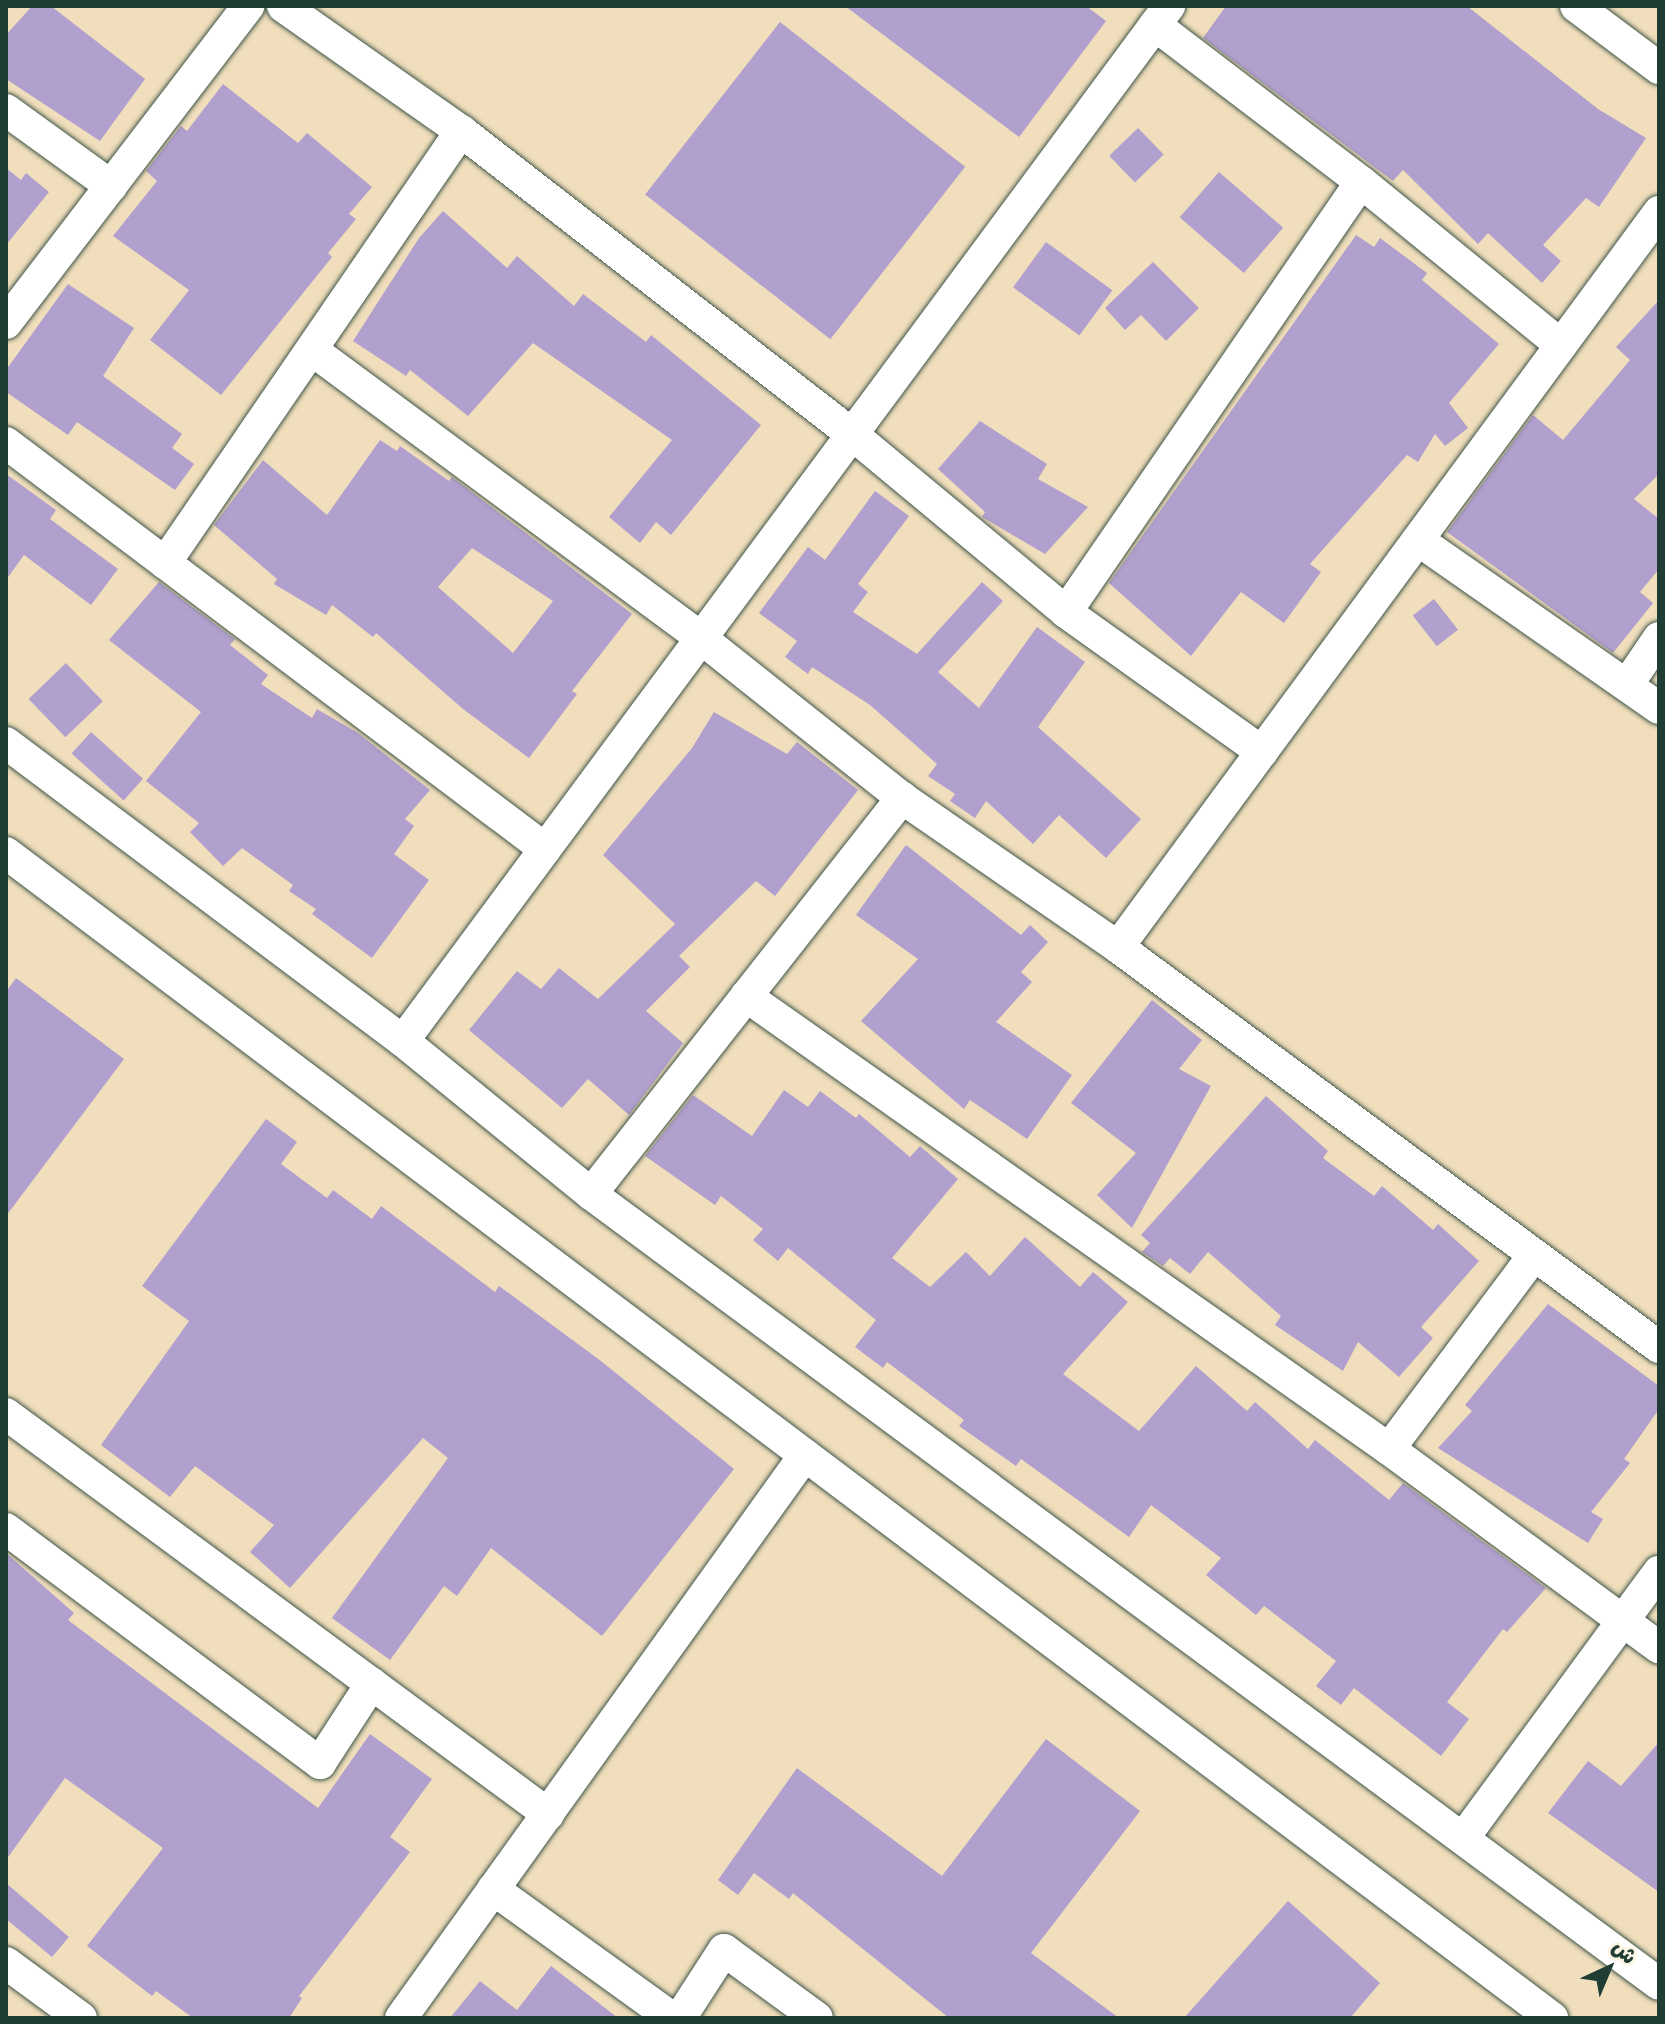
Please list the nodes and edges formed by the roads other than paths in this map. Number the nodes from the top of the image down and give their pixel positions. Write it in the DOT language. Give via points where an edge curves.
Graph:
graph roads {
  1 [pos="248,6"];
  2 [pos="283,6"];
  3 [pos="1576,6"];
  4 [pos="1162,15"];
  5 [pos="1659,68"];
  6 [pos="6,110"];
  7 [pos="461,131"];
  8 [pos="1361,182"];
  9 [pos="111,186"];
  10 [pos="1659,212"];
  11 [pos="6,323"];
  12 [pos="1561,345"];
  13 [pos="312,350"];
  14 [pos="853,435"];
  15 [pos="6,443"];
  16 [pos="1418,540"];
  17 [pos="165,563"];
  18 [pos="1066,612"];
  19 [pos="1659,638"];
  20 [pos="702,639"];
  21 [pos="1627,685"];
  22 [pos="1659,708"];
  23 [pos="6,743"];
  24 [pos="1262,752"];
  25 [pos="902,798"];
  26 [pos="545,849"];
  27 [pos="6,853"];
  28 [pos="1118,947"];
  29 [pos="746,996"];
  30 [pos="403,1041"];
  31 [pos="591,1194"];
  32 [pos="1534,1255"];
  33 [pos="1659,1347"];
  34 [pos="6,1414"];
  35 [pos="1389,1449"];
  36 [pos="805,1455"];
  37 [pos="6,1529"];
  38 [pos="1659,1572"];
  39 [pos="1623,1621"];
  40 [pos="1659,1647"];
  41 [pos="372,1683"];
  42 [pos="548,1814"];
  43 [pos="1464,1837"];
  44 [pos="493,1889"];
  45 [pos="6,1963"];
  46 [pos="1659,1984"];
  47 [pos="81,2018"];
  48 [pos="401,2018"];
  49 [pos="672,2018"];
  50 [pos="680,2018"];
  51 [pos="817,2018"];
  52 [pos="1552,2018"];
  1 -- 9 [label="street"];
  2 -- 7 [label="street"];
  3 -- 5 [label="street"];
  4 -- 8 [label="street"];
  4 -- 14 [label="street"];
  6 -- 9 [label="street"];
  7 -- 13 [label="street"];
  7 -- 14 [label="street"];
  8 -- 12 [label="street"];
  8 -- 18 [label="street"];
  9 -- 11 [label="street"];
  10 -- 12 [label="street"];
  12 -- 16 [label="street"];
  13 -- 17 [label="street"];
  13 -- 20 [label="street"];
  14 -- 18 [label="street"];
  14 -- 20 [label="street"];
  15 -- 17 [label="street"];
  16 -- 21 [label="street"];
  16 -- 24 [label="street"];
  17 -- 26 [label="street"];
  18 -- 24 [label="street"];
  19 -- 21 [label="street"];
  20 -- 25 [label="street"];
  20 -- 26 [label="street"];
  21 -- 22 [label="street"];
  23 -- 30 [label="street"];
  24 -- 28 [label="street"];
  25 -- 28 [label="street"];
  25 -- 29 [label="street"];
  26 -- 30 [label="street"];
  27 -- 36 [label="street"];
  28 -- 32 [label="street"];
  29 -- 31 [label="street"];
  29 -- 35 [label="street"];
  30 -- 31 [label="street"];
  31 -- 43 [label="street"];
  32 -- 33 [label="street"];
  32 -- 35 [label="street"];
  34 -- 41 [label="street"];
  35 -- 39 [label="street"];
  36 -- 42 [label="street"];
  36 -- 52 [label="street"];
  37 -- 41 [label="street" via="320,1763"];
  38 -- 39 [label="street"];
  39 -- 40 [label="street"];
  39 -- 43 [label="street"];
  41 -- 42 [label="street"];
  42 -- 44 [label="street"];
  43 -- 46 [label="street"];
  44 -- 48 [label="street"];
  44 -- 49 [label="street"];
  45 -- 47 [label="street"];
  50 -- 51 [label="street" via="724,1950"];
}
